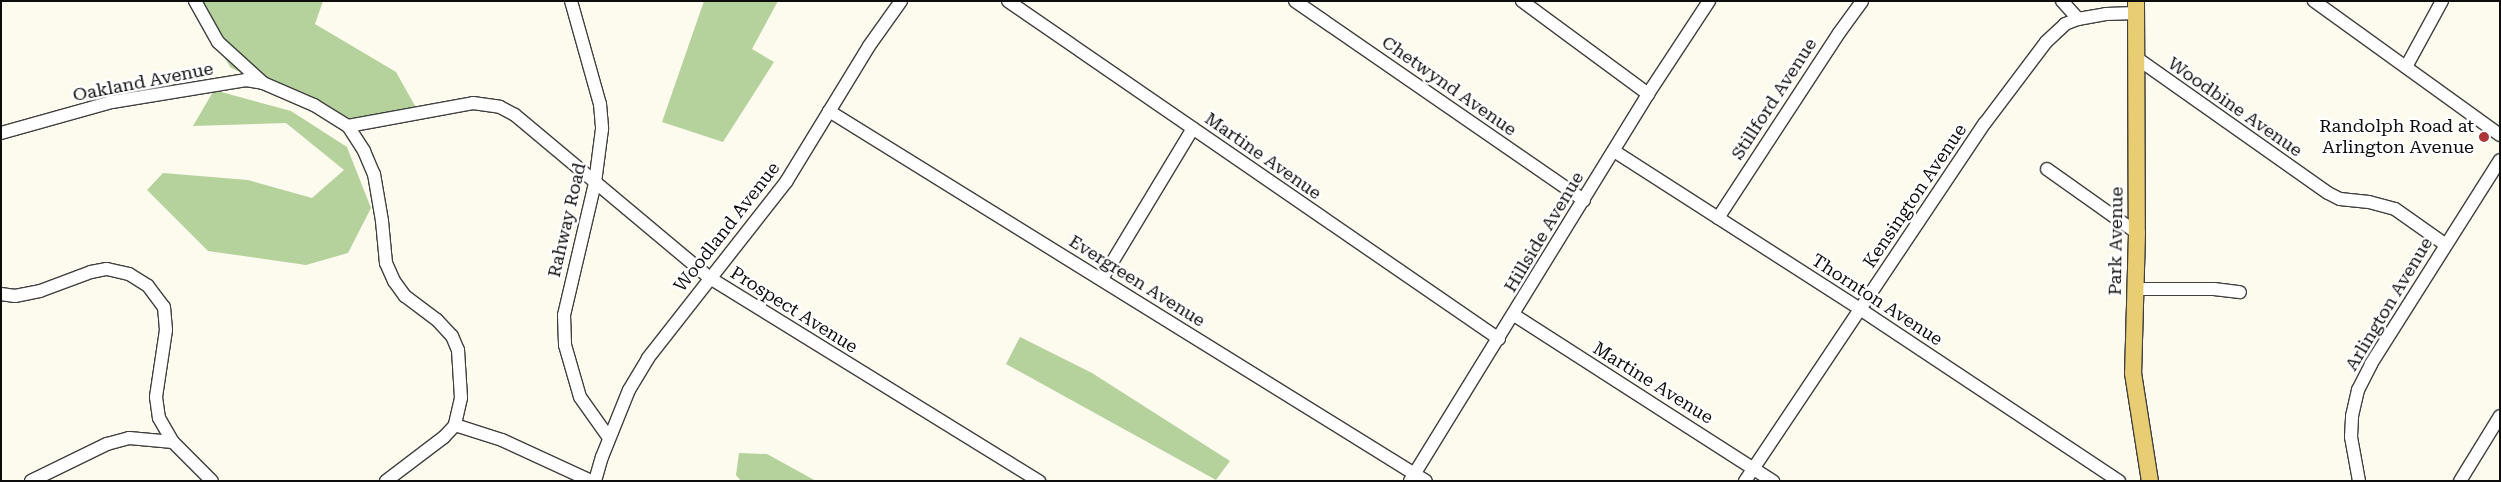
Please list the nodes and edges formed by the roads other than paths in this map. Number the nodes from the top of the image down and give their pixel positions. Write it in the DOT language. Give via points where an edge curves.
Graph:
graph roads {
  1 [pos="195,1"];
  2 [pos="571,1"];
  3 [pos="901,1"];
  4 [pos="1008,1"];
  5 [pos="1295,1"];
  6 [pos="1522,1"];
  7 [pos="1709,1"];
  8 [pos="1862,1"];
  9 [pos="2062,1"];
  10 [pos="2314,1"];
  11 [pos="2442,1"];
  12 [pos="2136,7"];
  13 [pos="2078,19"];
  14 [pos="2138,59"];
  15 [pos="2406,67"];
  16 [pos="263,82"];
  17 [pos="1648,94"];
  18 [pos="829,111"];
  19 [pos="348,126"];
  20 [pos="1193,128"];
  21 [pos="1,133"];
  22 [pos="2500,134"];
  23 [pos="1614,151"];
  24 [pos="2500,160"];
  25 [pos="2047,169"];
  26 [pos="595,183"];
  27 [pos="1584,200"];
  28 [pos="1718,218"];
  29 [pos="2137,233"];
  30 [pos="2446,245"];
  31 [pos="710,278"];
  32 [pos="1102,279"];
  33 [pos="2135,289"];
  34 [pos="2240,292"];
  35 [pos="1,294"];
  36 [pos="1860,309"];
  37 [pos="1514,315"];
  38 [pos="1499,339"];
  39 [pos="2500,416"];
  40 [pos="456,425"];
  41 [pos="609,438"];
  42 [pos="173,442"];
  43 [pos="1753,468"];
  44 [pos="1412,477"];
  45 [pos="31,481"];
  46 [pos="212,481"];
  47 [pos="386,481"];
  48 [pos="592,481"];
  49 [pos="596,481"];
  50 [pos="1039,481"];
  51 [pos="1426,481"];
  52 [pos="1745,481"];
  53 [pos="1773,481"];
  54 [pos="2119,481"];
  55 [pos="2150,481"];
  56 [pos="2359,481"];
  57 [pos="2460,481"];
  1 -- 16 [label="street" via="218,42"];
  2 -- 26 [label="street, Rahway Road" via="601,108 602,129"];
  3 -- 18 [label="street, Woodland Avenue"];
  4 -- 20 [label="street, Martine Avenue"];
  5 -- 27 [label="street, Chetwynd Avenue"];
  6 -- 17 [label="street"];
  7 -- 17 [label="street, Hillside Avenue"];
  8 -- 28 [label="street, Stillford Avenue"];
  9 -- 13 [label="street"];
  10 -- 15 [label="street"];
  11 -- 15 [label="street"];
  12 -- 13 [label="street"];
  12 -- 14 [label="main road, Park Avenue"];
  13 -- 36 [label="street, Kensington Avenue" via="2065,24 2046,42 1985,124"];
  14 -- 29 [label="main road, Park Avenue"];
  14 -- 30 [label="street, Woodbine Avenue" via="2328,193 2340,200 2369,202 2395,209"];
  15 -- 22 [label="street"];
  16 -- 19 [label="street" via="314,105"];
  16 -- 21 [label="street, Oakland Avenue" via="246,80 112,102"];
  17 -- 23 [label="street, Hillside Avenue"];
  18 -- 31 [label="street, Woodland Avenue" via="786,182"];
  18 -- 32 [label="street, Evergreen Avenue"];
  19 -- 26 [label="street, Prospect Avenue" via="473,103 500,107 515,115"];
  19 -- 40 [label="street" via="374,174 386,263 394,281 406,296 438,320 452,336 458,350 461,398"];
  20 -- 32 [label="street"];
  20 -- 38 [label="street, Martine Avenue"];
  23 -- 27 [label="street, Hillside Avenue"];
  23 -- 28 [label="street, Thornton Avenue"];
  24 -- 30 [label="street, Arlington Avenue"];
  25 -- 29 [label="street"];
  26 -- 31 [label="street, Prospect Avenue"];
  26 -- 41 [label="street, Rahway Road" via="564,316 565,344 580,397"];
  27 -- 37 [label="street, Hillside Avenue"];
  28 -- 36 [label="street, Thornton Avenue"];
  29 -- 33 [label="main road, Park Avenue"];
  30 -- 56 [label="street, Arlington Avenue" via="2358,390 2352,416 2352,437"];
  31 -- 41 [label="street, Woodland Avenue" via="648,358 629,390"];
  31 -- 50 [label="street, Prospect Avenue"];
  32 -- 44 [label="street, Evergreen Avenue"];
  33 -- 34 [label="street"];
  33 -- 55 [label="main road, Park Avenue" via="2133,373"];
  35 -- 42 [label="street" via="15,296 40,291 108,269 129,274 148,286 164,307 166,330 156,397 159,418"];
  36 -- 43 [label="street, Kensington Avenue"];
  36 -- 54 [label="street, Thornton Avenue"];
  37 -- 38 [label="street, Hillside Avenue"];
  37 -- 43 [label="street, Martine Avenue"];
  38 -- 44 [label="street, Hillside Avenue"];
  39 -- 57 [label="street"];
  40 -- 47 [label="street"];
  40 -- 48 [label="street" via="502,440"];
  41 -- 49 [label="street, Woodland Avenue"];
  42 -- 45 [label="street" via="129,438 107,444"];
  42 -- 46 [label="street"];
  43 -- 52 [label="street, Kensington Avenue"];
  43 -- 53 [label="street, Martine Avenue"];
  44 -- 51 [label="street, Evergreen Avenue"];
}
